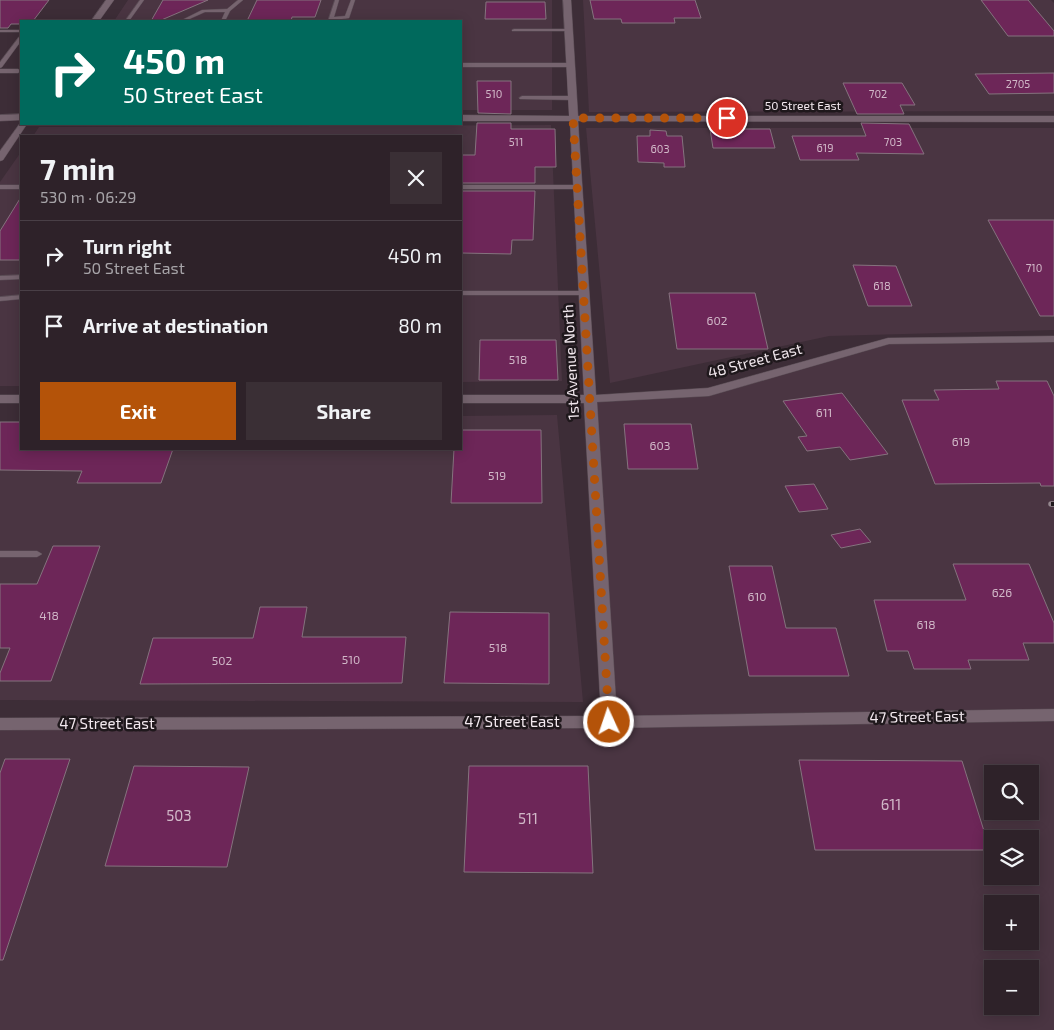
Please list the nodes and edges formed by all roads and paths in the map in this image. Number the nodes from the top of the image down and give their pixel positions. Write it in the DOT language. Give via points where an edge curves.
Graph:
graph roads {
  1 [pos="110,0"];
  2 [pos="142,0"];
  3 [pos="241,0"];
  4 [pos="337,0"];
  5 [pos="353,0"];
  6 [pos="567,0"];
  7 [pos="228,10"];
  8 [pos="96,20"];
  9 [pos="128,20"];
  10 [pos="184,20"];
  11 [pos="223,20"];
  12 [pos="331,20"];
  13 [pos="514,30"];
  14 [pos="568,30"];
  15 [pos="0,31"];
  16 [pos="20,31"];
  17 [pos="20,39"];
  18 [pos="462,65"];
  19 [pos="570,65"];
  20 [pos="0,66"];
  21 [pos="20,69"];
  22 [pos="0,71"];
  23 [pos="522,98"];
  24 [pos="572,98"];
  25 [pos="0,118"];
  26 [pos="20,118"];
  27 [pos="462,118"];
  28 [pos="573,118"];
  29 [pos="1054,119"];
  30 [pos="23,125"];
  31 [pos="0,158"];
  32 [pos="0,187"];
  33 [pos="20,187"];
  34 [pos="462,187"];
  35 [pos="577,187"];
  36 [pos="20,277"];
  37 [pos="0,278"];
  38 [pos="462,293"];
  39 [pos="583,294"];
  40 [pos="20,297"];
  41 [pos="0,299"];
  42 [pos="1054,339"];
  43 [pos="0,399"];
  44 [pos="20,399"];
  45 [pos="462,399"];
  46 [pos="589,399"];
  47 [pos="0,554"];
  48 [pos="36,554"];
  49 [pos="1054,715"];
  50 [pos="609,722"];
  51 [pos="0,724"];
  1 -- 8 [label="street"];
  2 -- 9 [label="lane"];
  3 -- 7 [label="lane"];
  4 -- 12 [label="lane"];
  5 -- 12 [label="lane" via="348,17"];
  6 -- 14 [label="street, 1st Avenue North"];
  7 -- 10 [label="lane" via="204,11"];
  7 -- 11 [label="lane"];
  13 -- 14 [label="lane"];
  14 -- 19 [label="street, 1st Avenue North"];
  15 -- 16 [label="lane"];
  17 -- 20 [label="lane"];
  18 -- 19 [label="lane"];
  19 -- 24 [label="street, 1st Avenue North"];
  21 -- 22 [label="lane"];
  23 -- 24 [label="lane"];
  24 -- 28 [label="street, 1st Avenue North"];
  25 -- 26 [label="street"];
  27 -- 28 [label="street, 50 Street East"];
  28 -- 29 [label="street, 50 Street East"];
  28 -- 35 [label="street, 1st Avenue North"];
  30 -- 31 [label="street"];
  32 -- 33 [label="lane"];
  34 -- 35 [label="lane"];
  35 -- 39 [label="street, 1st Avenue North"];
  36 -- 37 [label="lane"];
  38 -- 39 [label="lane"];
  39 -- 46 [label="street, 1st Avenue North"];
  40 -- 41 [label="lane"];
  42 -- 46 [label="street, 48 Street East" via="888,341 709,392"];
  43 -- 44 [label="street"];
  45 -- 46 [label="street, 48 Street East"];
  46 -- 50 [label="street, 1st Avenue North"];
  47 -- 48 [label="lane"];
  49 -- 50 [label="street, 47 Street East"];
  50 -- 51 [label="street, 47 Street East"];
}
